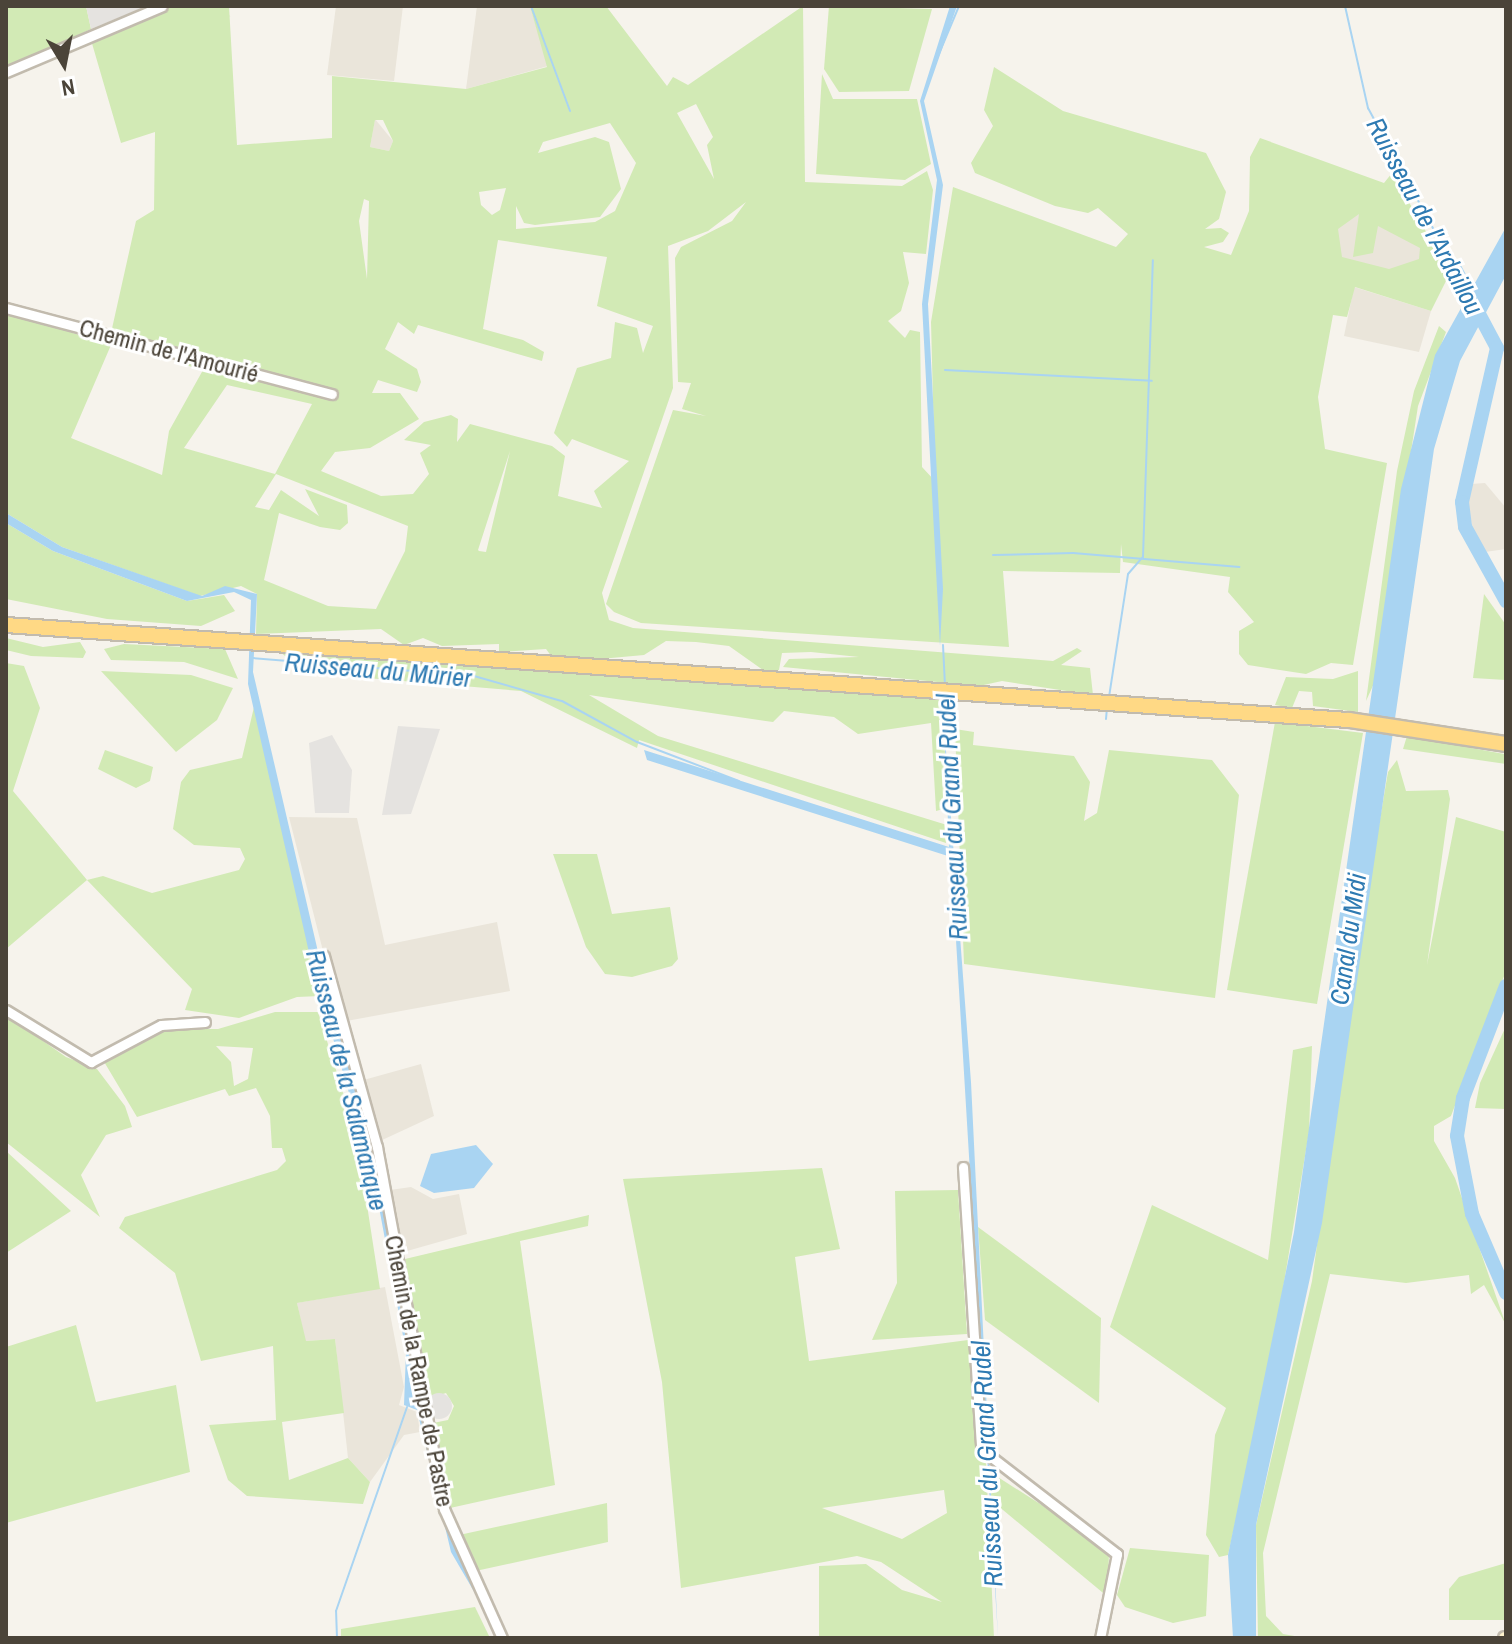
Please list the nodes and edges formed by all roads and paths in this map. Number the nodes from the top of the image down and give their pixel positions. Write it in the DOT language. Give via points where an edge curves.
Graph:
graph roads {
  1 [pos="162,6"];
  2 [pos="6,72"];
  3 [pos="6,308"];
  4 [pos="332,394"];
  5 [pos="6,624"];
  6 [pos="1506,745"];
  7 [pos="324,956"];
  8 [pos="6,1010"];
  9 [pos="205,1022"];
  10 [pos="963,1167"];
  11 [pos="502,1638"];
  12 [pos="1100,1638"];
  1 -- 2 [label="street"];
  3 -- 4 [label="street, Chemin de l'Amourié"];
  5 -- 6 [label="highway" via="1349,720"];
  7 -- 11 [label="street, Chemin de la Rampe de Pastre" via="377,1147 444,1509"];
  8 -- 9 [label="street" via="91,1062 161,1025"];
  10 -- 12 [label="street" via="983,1455 1117,1554"];
}
